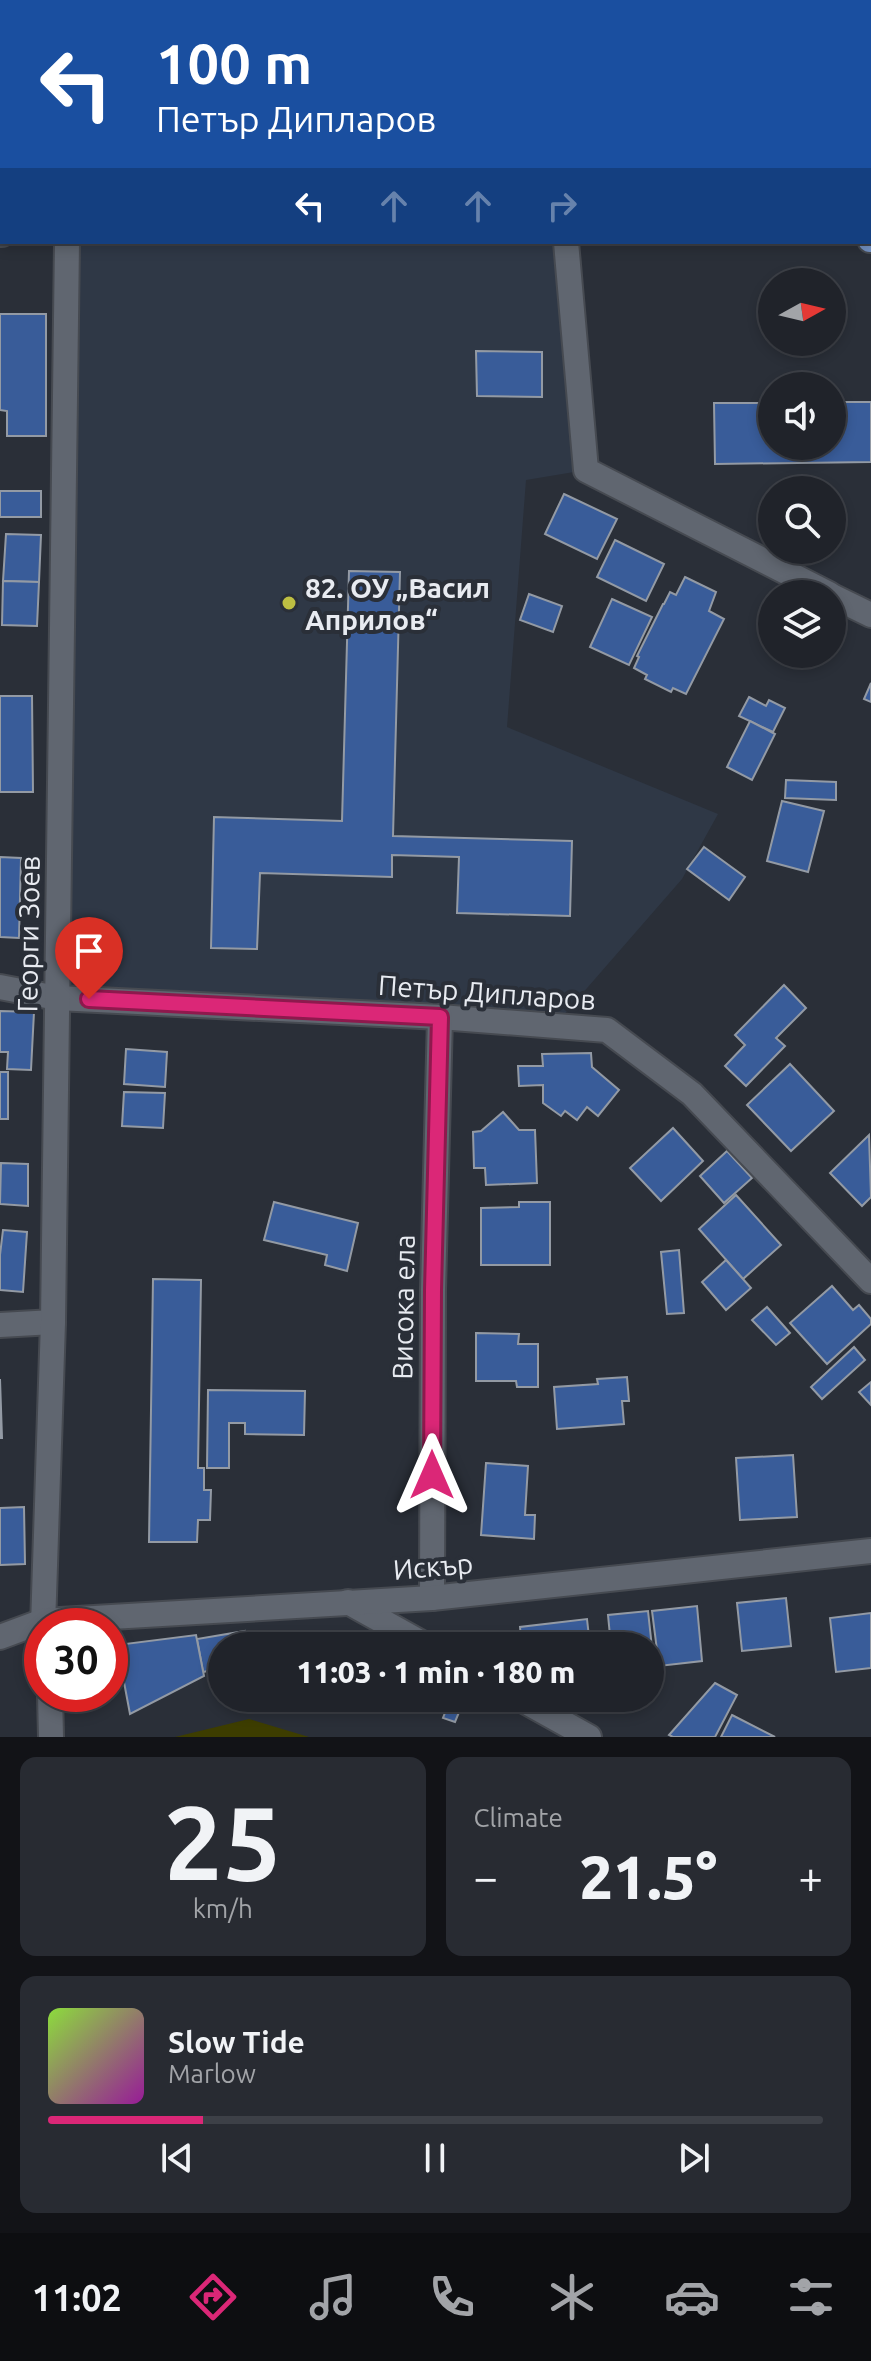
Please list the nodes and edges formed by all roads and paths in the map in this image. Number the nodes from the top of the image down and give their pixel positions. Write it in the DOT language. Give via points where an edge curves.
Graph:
graph roads {
  1 [pos="67,244"];
  2 [pos="566,244"];
  3 [pos="801,580"];
  4 [pos="846,603"];
  5 [pos="871,615"];
  6 [pos="0,987"];
  7 [pos="57,998"];
  8 [pos="440,1017"];
  9 [pos="871,1281"];
  10 [pos="53,1322"];
  11 [pos="0,1325"];
  12 [pos="871,1551"];
  13 [pos="432,1598"];
  14 [pos="348,1602"];
  15 [pos="43,1608"];
  16 [pos="128,1617"];
  17 [pos="24,1629"];
  18 [pos="402,1632"];
  19 [pos="0,1637"];
  20 [pos="50,1712"];
  21 [pos="544,1712"];
  22 [pos="51,1737"];
  23 [pos="589,1737"];
  1 -- 7 [label="street, Георги Зоев"];
  2 -- 3 [label="street" via="586,470"];
  4 -- 5 [label="street"];
  6 -- 7 [label="street, Петър Дипларов"];
  7 -- 8 [label="street, Петър Дипларов"];
  7 -- 10 [label="street, Георги Зоев"];
  8 -- 9 [label="street, Петър Дипларов" via="607,1030 692,1094"];
  8 -- 13 [label="street, Висока ела"];
  10 -- 11 [label="street"];
  10 -- 15 [label="street, Георги Зоев"];
  12 -- 13 [label="street, Искър"];
  13 -- 14 [label="street, Искър"];
  14 -- 16 [label="street, Искър"];
  14 -- 18 [label="street"];
  17 -- 19 [label="street, Искър"];
  20 -- 22 [label="street"];
  21 -- 23 [label="street"];
}
